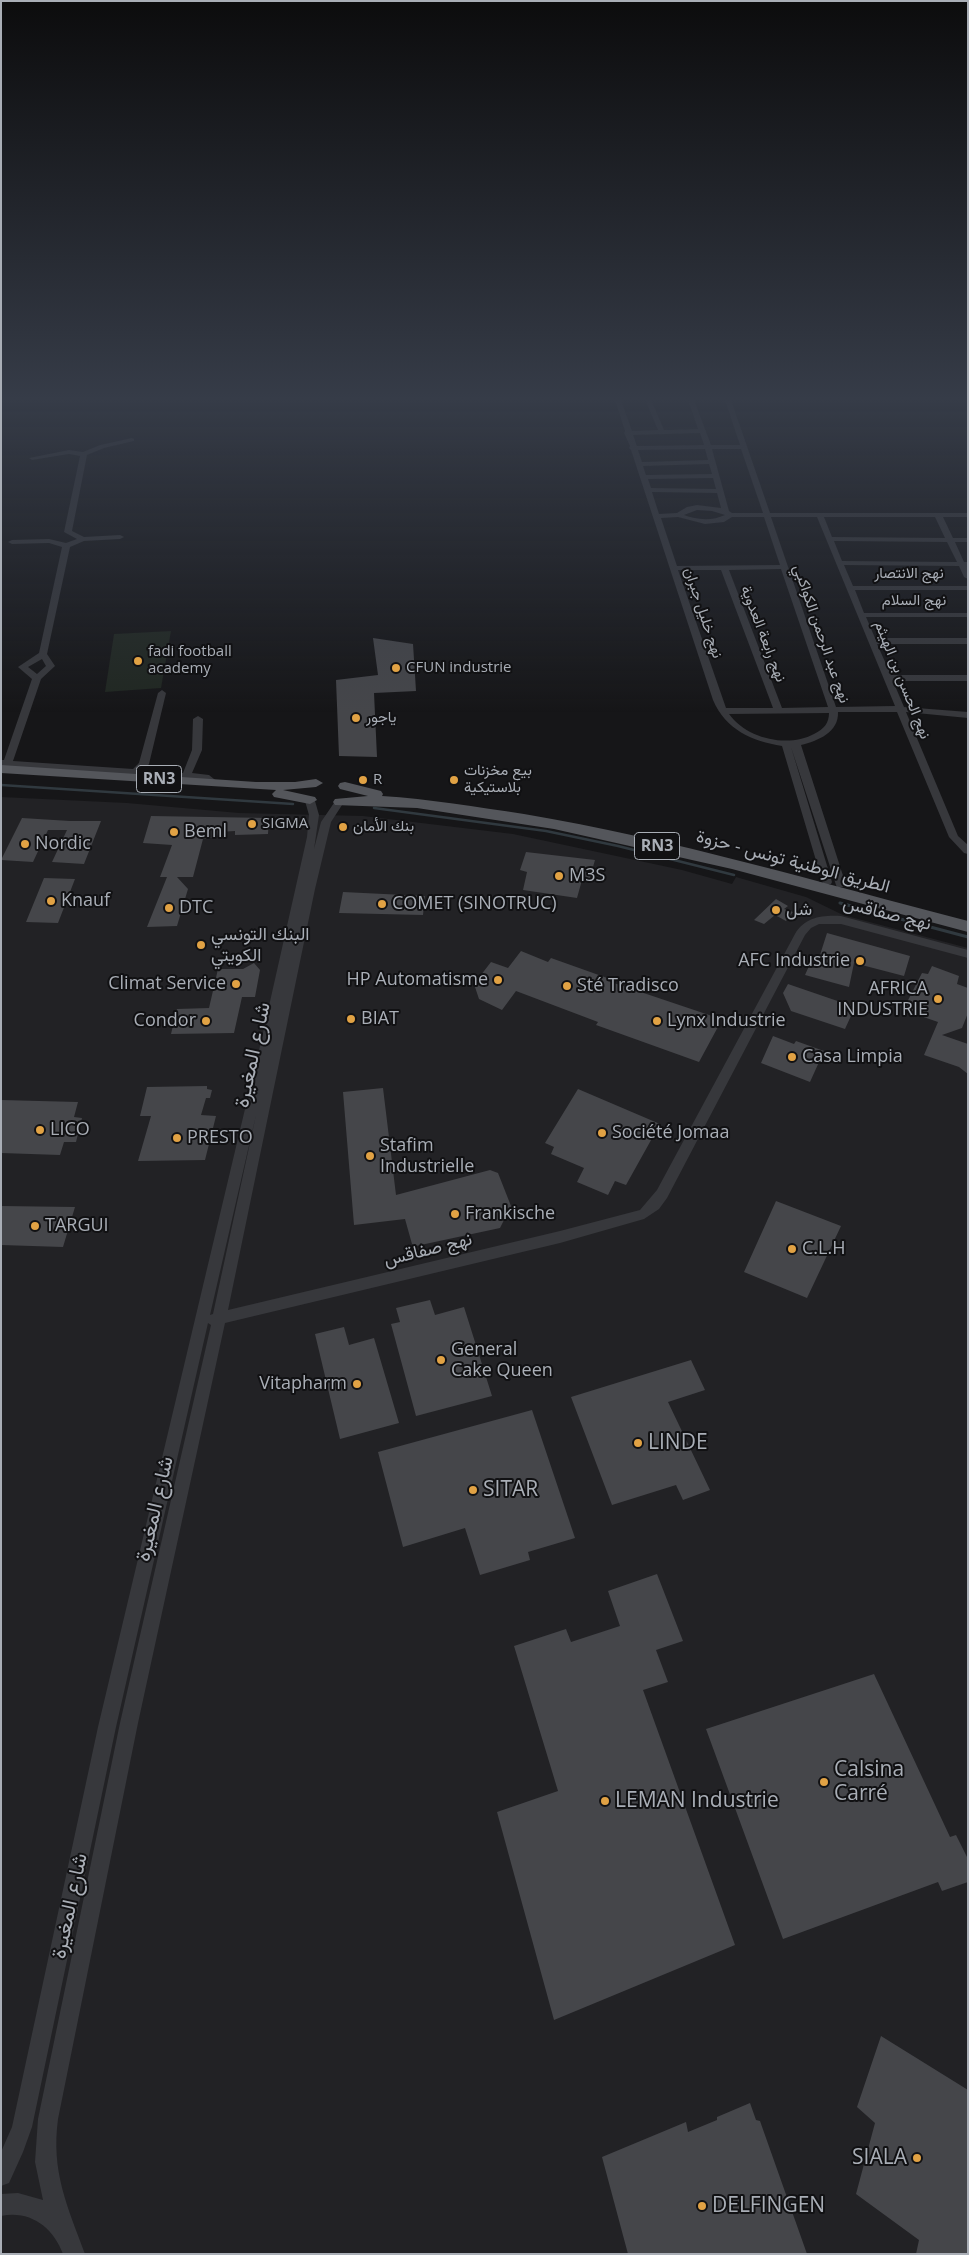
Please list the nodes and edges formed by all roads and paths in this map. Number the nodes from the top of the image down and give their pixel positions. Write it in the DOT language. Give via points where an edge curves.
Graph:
graph roads {
  1 [pos="74,502"];
  2 [pos="652,502"];
  3 [pos="725,502"];
  4 [pos="764,502"];
  5 [pos="728,513"];
  6 [pos="768,514"];
  7 [pos="819,514"];
  8 [pos="679,515"];
  9 [pos="938,515"];
  10 [pos="656,516"];
  11 [pos="968,516"];
  12 [pos="68,532"];
  13 [pos="120,537"];
  14 [pos="82,539"];
  15 [pos="828,539"];
  16 [pos="950,540"];
  17 [pos="968,540"];
  18 [pos="49,541"];
  19 [pos="12,542"];
  20 [pos="66,546"];
  21 [pos="840,563"];
  22 [pos="964,564"];
  23 [pos="724,567"];
  24 [pos="784,567"];
  25 [pos="674,568"];
  26 [pos="968,577"];
  27 [pos="850,588"];
  28 [pos="968,588"];
  29 [pos="861,615"];
  30 [pos="968,615"];
  31 [pos="968,641"];
  32 [pos="872,642"];
  33 [pos="43,654"];
  34 [pos="37,678"];
  35 [pos="886,678"];
  36 [pos="968,678"];
  37 [pos="162,693"];
  38 [pos="899,709"];
  39 [pos="778,710"];
  40 [pos="833,710"];
  41 [pos="723,711"];
  42 [pos="968,715"];
  43 [pos="198,719"];
  44 [pos="791,743"];
  45 [pos="3,768"];
  46 [pos="136,772"];
  47 [pos="186,776"];
  48 [pos="214,783"];
  49 [pos="316,783"];
  50 [pos="346,786"];
  51 [pos="310,800"];
  52 [pos="340,802"];
  53 [pos="968,851"];
  54 [pos="834,883"];
  55 [pos="968,919"];
  56 [pos="968,927"];
  57 [pos="968,954"];
  58 [pos="219,1320"];
  59 [pos="200,1322"];
  60 [pos="1,2175"];
  61 [pos="1,2205"];
  62 [pos="64,2230"];
  63 [pos="74,2254"];
  1 -- 12 [label="street"];
  2 -- 10 [label="street, نهج خليل جبران"];
  3 -- 5 [label="street"];
  4 -- 6 [label="street, نهج عبد الرحمن الكواكبي"];
  5 -- 6 [label="street"];
  5 -- 8 [label="street" via="691,509"];
  5 -- 8 [label="street" via="721,520 705,522"];
  6 -- 7 [label="street"];
  6 -- 24 [label="street, نهج عبد الرحمن الكواكبي"];
  7 -- 9 [label="street"];
  7 -- 15 [label="street, نهج الحسن بن الهيثم"];
  8 -- 10 [label="street"];
  9 -- 11 [label="street"];
  9 -- 16 [label="street"];
  10 -- 25 [label="street, نهج خليل جبران"];
  12 -- 14 [label="street"];
  12 -- 18 [label="street"];
  13 -- 14 [label="street"];
  14 -- 20 [label="street"];
  15 -- 16 [label="street"];
  15 -- 21 [label="street, نهج الحسن بن الهيثم"];
  16 -- 17 [label="street"];
  16 -- 22 [label="street"];
  18 -- 19 [label="street"];
  18 -- 20 [label="street"];
  20 -- 33 [label="street"];
  21 -- 22 [label="street"];
  21 -- 27 [label="street, نهج الحسن بن الهيثم"];
  22 -- 26 [label="street"];
  23 -- 24 [label="street"];
  23 -- 25 [label="street"];
  23 -- 39 [label="street, نهج رابعة العدوية"];
  24 -- 40 [label="street, نهج عبد الرحمن الكواكبي"];
  25 -- 41 [label="street, نهج خليل جبران"];
  27 -- 28 [label="street, نهج الانتصار"];
  27 -- 29 [label="street, نهج الحسن بن الهيثم"];
  29 -- 30 [label="street, نهج السلام"];
  29 -- 32 [label="street, نهج الحسن بن الهيثم"];
  31 -- 32 [label="street"];
  32 -- 35 [label="street, نهج الحسن بن الهيثم"];
  33 -- 34 [label="street" via="51,666"];
  33 -- 34 [label="street" via="22,667"];
  34 -- 45 [label="street"];
  35 -- 36 [label="street"];
  35 -- 38 [label="street, نهج الحسن بن الهيثم"];
  37 -- 46 [label="street" via="144,764"];
  38 -- 40 [label="street"];
  38 -- 42 [label="street"];
  38 -- 53 [label="street, نهج الحسن بن الهيثم" via="954,837"];
  39 -- 40 [label="street"];
  39 -- 41 [label="street"];
  40 -- 44 [label="street, نهج عبد الرحمن الكواكبي" via="834,719 830,726 817,735"];
  41 -- 44 [label="street, نهج خليل جبران" via="739,728"];
  43 -- 47 [label="street" via="197,750"];
  44 -- 54 [label="street"];
  45 -- 46 [label="street"];
  45 -- 48 [label="main road, RN3"];
  45 -- 51 [label="main road, RN3"];
  46 -- 47 [label="street"];
  47 -- 48 [label="street" via="206,777"];
  48 -- 49 [label="main road, RN3" via="272,787"];
  49 -- 50 [label="main road, RN3" via="332,781"];
  49 -- 51 [label="main road" via="308,791"];
  50 -- 52 [label="main road" via="348,794"];
  50 -- 54 [label="main road, الطريق الوطنية تونس - حزوة / RN3" via="371,793 510,809 584,822"];
  51 -- 52 [label="main road, RN3" via="324,805"];
  51 -- 59 [label="street, شارع المغيرة" via="314,816 312,837"];
  52 -- 56 [label="main road, الطريق الوطنية تونس - حزوة / RN3" via="413,804 547,823 701,857"];
  52 -- 58 [label="street, شارع المغيرة" via="329,817 322,836"];
  54 -- 55 [label="main road, الطريق الوطنية تونس - حزوة / RN3"];
  57 -- 58 [label="street, نهج صفاقس" via="842,920 808,924 662,1194 644,1214"];
  58 -- 59 [label="street, نهج صفاقس"];
  58 -- 62 [label="street, شارع المغيرة" via="129,1723 45,2134 44,2165"];
  59 -- 60 [label="street, شارع المغيرة" via="107,1727 38,2059 16,2145"];
  61 -- 62 [label="street" via="11,2202 40,2208"];
  62 -- 63 [label="street, شارع المغيرة"];
}
